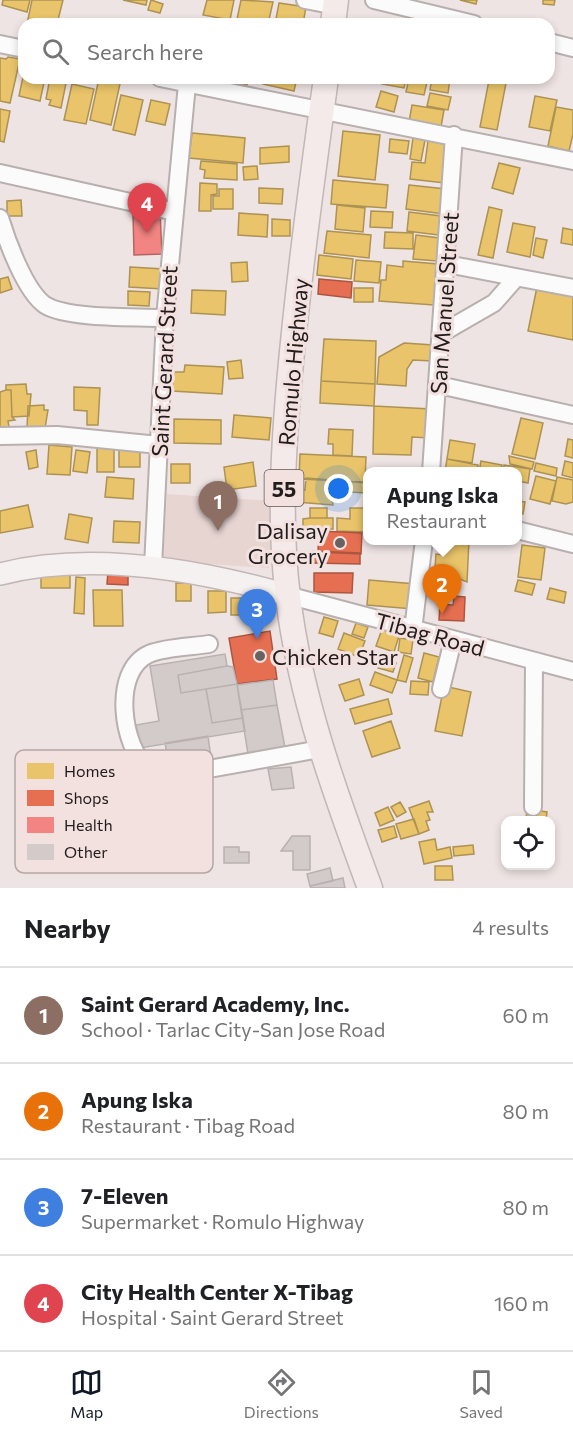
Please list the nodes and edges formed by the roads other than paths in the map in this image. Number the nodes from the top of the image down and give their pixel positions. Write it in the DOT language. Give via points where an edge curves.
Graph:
graph roads {
  1 [pos="305,0"];
  2 [pos="374,0"];
  3 [pos="335,10"];
  4 [pos="449,18"];
  5 [pos="0,44"];
  6 [pos="555,44"];
  7 [pos="18,48"];
  8 [pos="573,48"];
  9 [pos="187,84"];
  10 [pos="325,84"];
  11 [pos="321,109"];
  12 [pos="454,135"];
  13 [pos="573,161"];
  14 [pos="0,173"];
  15 [pos="175,212"];
  16 [pos="0,218"];
  17 [pos="447,264"];
  18 [pos="516,278"];
  19 [pos="573,288"];
  20 [pos="165,318"];
  21 [pos="442,333"];
  22 [pos="439,385"];
  23 [pos="573,415"];
  24 [pos="0,436"];
  25 [pos="159,445"];
  26 [pos="431,467"];
  27 [pos="522,531"];
  28 [pos="573,544"];
  29 [pos="423,545"];
  30 [pos="153,567"];
  31 [pos="0,573"];
  32 [pos="287,595"];
  33 [pos="413,630"];
  34 [pos="453,640"];
  35 [pos="209,645"];
  36 [pos="534,661"];
  37 [pos="573,671"];
  38 [pos="441,689"];
  39 [pos="320,749"];
  40 [pos="133,750"];
  41 [pos="213,768"];
  42 [pos="533,807"];
  43 [pos="370,888"];
  1 -- 3 [label="street"];
  2 -- 4 [label="street"];
  5 -- 7 [label="street"];
  6 -- 8 [label="street"];
  9 -- 11 [label="street"];
  9 -- 15 [label="street, Saint Gerard Street"];
  10 -- 11 [label="highway, Romulo Highway / 55"];
  11 -- 12 [label="street"];
  11 -- 32 [label="highway, Romulo Highway / 55" via="285,432"];
  12 -- 13 [label="street"];
  12 -- 17 [label="street, San Manuel Street"];
  14 -- 15 [label="street"];
  15 -- 20 [label="street, Saint Gerard Street"];
  16 -- 20 [label="street" via="36,298 45,305 80,314"];
  17 -- 18 [label="street"];
  17 -- 21 [label="street, San Manuel Street"];
  18 -- 19 [label="street"];
  18 -- 21 [label="street" via="494,303"];
  20 -- 25 [label="street, Saint Gerard Street"];
  21 -- 22 [label="street, San Manuel Street"];
  22 -- 23 [label="street"];
  22 -- 26 [label="street, San Manuel Street"];
  24 -- 25 [label="street" via="57,435"];
  25 -- 30 [label="street, Saint Gerard Street"];
  27 -- 28 [label="street"];
  29 -- 33 [label="street"];
  30 -- 31 [label="main road" via="57,565"];
  30 -- 32 [label="main road" via="242,582"];
  32 -- 33 [label="street, Tibag Road"];
  32 -- 39 [label="highway, Romulo Highway / 55"];
  33 -- 34 [label="street, Tibag Road"];
  34 -- 36 [label="street, Tibag Road"];
  34 -- 38 [label="street"];
  35 -- 40 [label="street" via="149,654 137,664 124,698"];
  36 -- 37 [label="street, Tibag Road"];
  36 -- 42 [label="street"];
  39 -- 41 [label="street"];
  39 -- 43 [label="highway, Romulo Highway / 55"];
}
